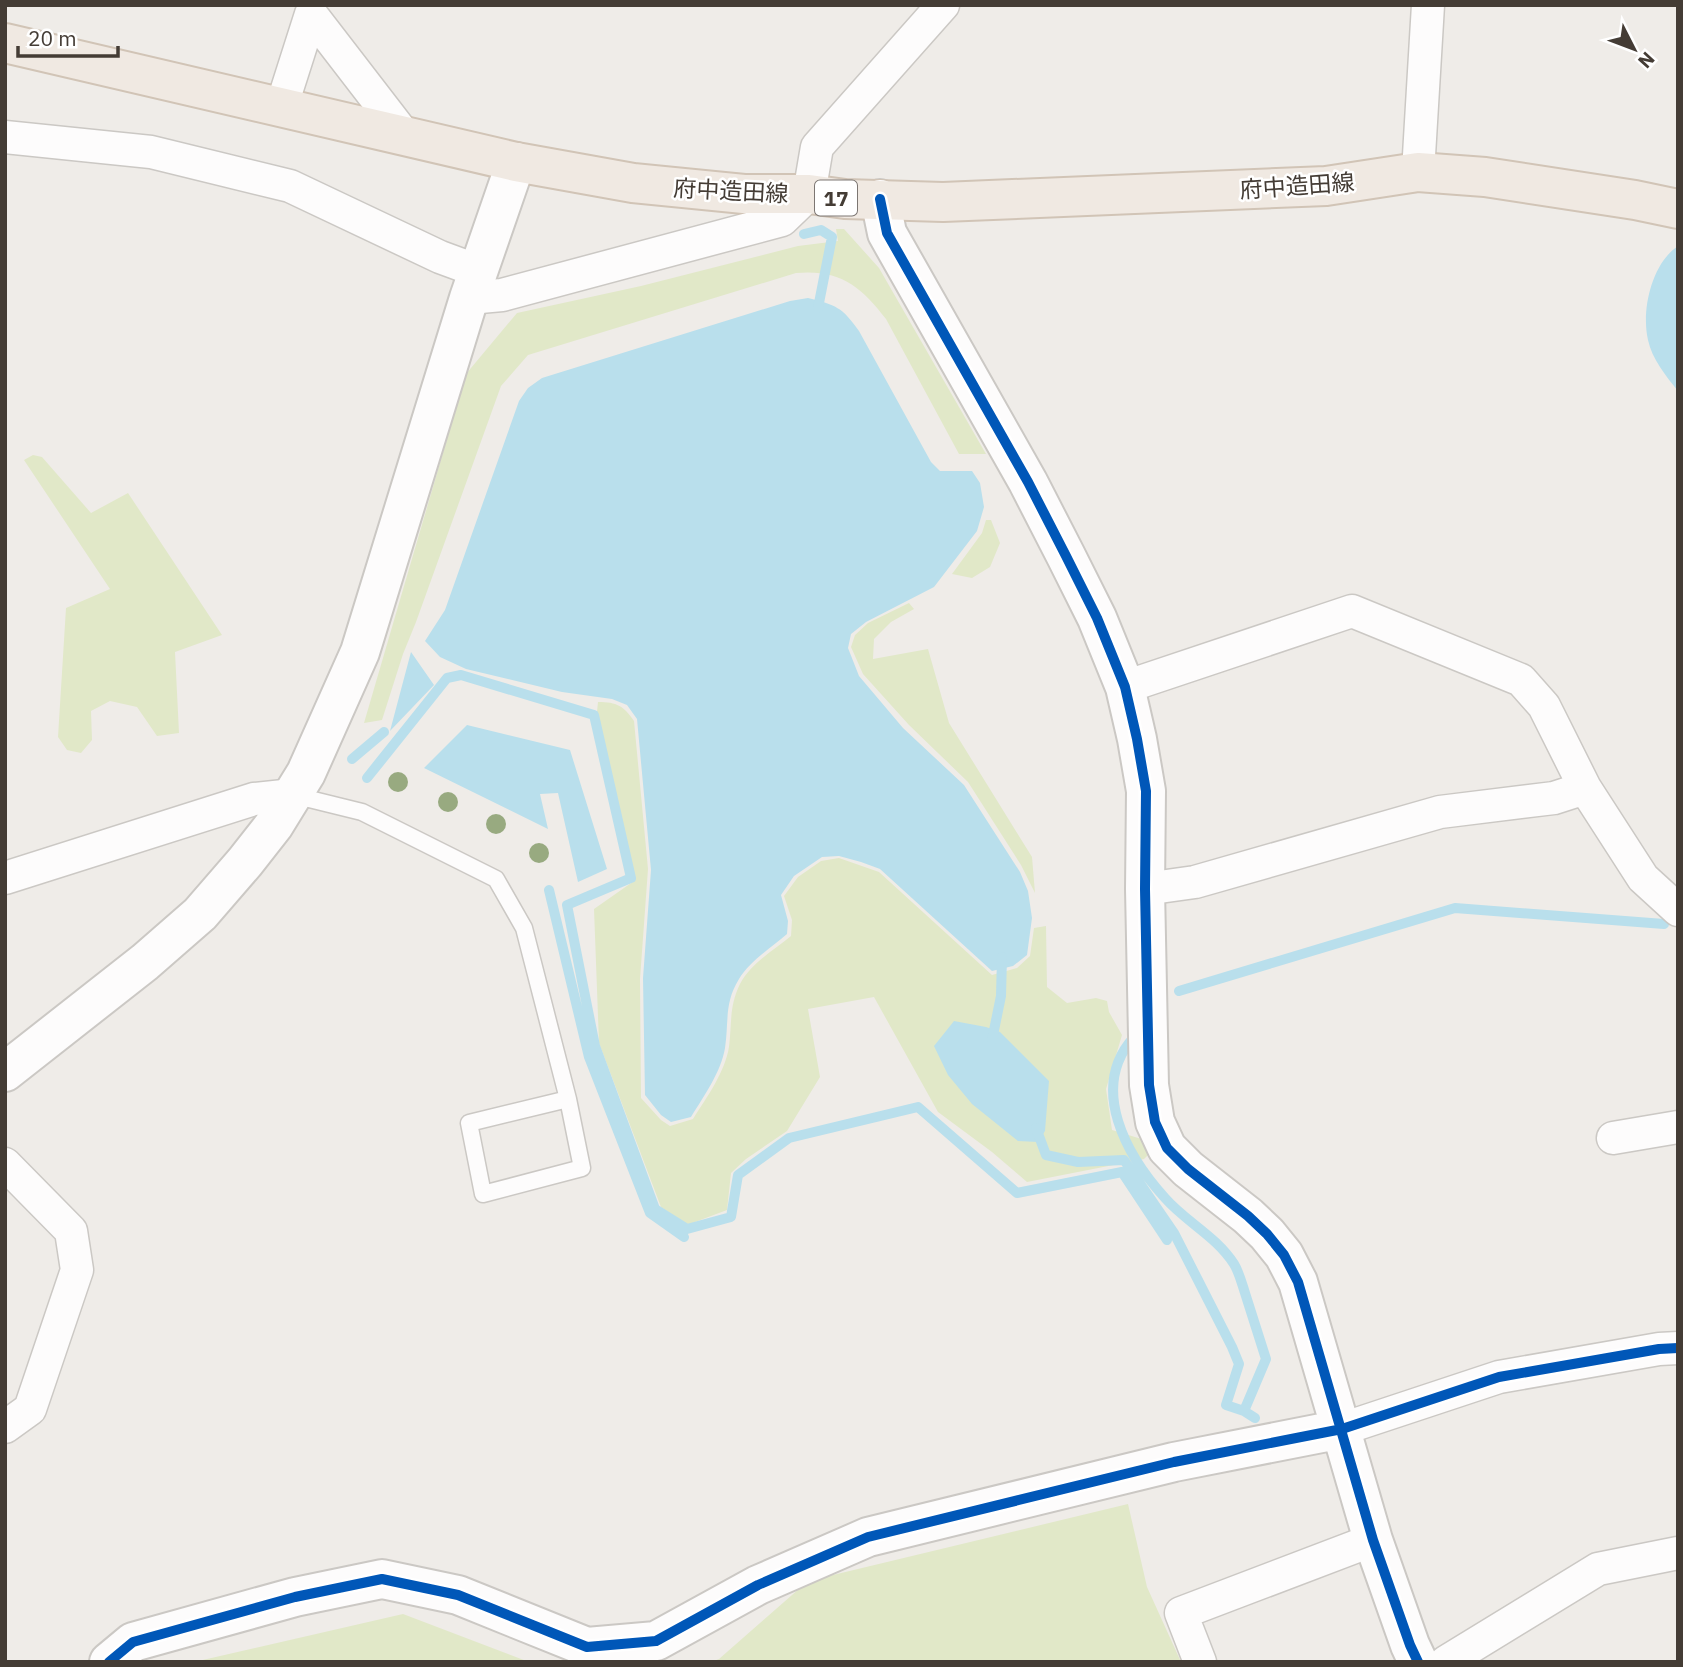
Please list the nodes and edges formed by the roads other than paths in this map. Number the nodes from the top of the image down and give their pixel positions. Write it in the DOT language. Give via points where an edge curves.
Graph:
graph roads {
  1 [pos="943,5"];
  2 [pos="1428,5"];
  3 [pos="306,10"];
  4 [pos="5,43"];
  5 [pos="281,107"];
  6 [pos="405,136"];
  7 [pos="5,137"];
  8 [pos="516,162"];
  9 [pos="1418,172"];
  10 [pos="809,194"];
  11 [pos="880,199"];
  12 [pos="1678,209"];
  13 [pos="474,284"];
  14 [pos="1125,687"];
  15 [pos="1586,788"];
  16 [pos="293,795"];
  17 [pos="5,878"];
  18 [pos="1145,889"];
  19 [pos="1678,910"];
  20 [pos="5,1072"];
  21 [pos="568,1098"];
  22 [pos="1678,1127"];
  23 [pos="1613,1138"];
  24 [pos="5,1164"];
  25 [pos="1678,1348"];
  26 [pos="5,1427"];
  27 [pos="1342,1429"];
  28 [pos="1373,1541"];
  29 [pos="1678,1553"];
  30 [pos="109,1662"];
  31 [pos="1200,1662"];
  32 [pos="1418,1662"];
  33 [pos="1446,1662"];
  1 -- 10 [label="street" via="817,147"];
  2 -- 9 [label="street"];
  3 -- 5 [label="street"];
  3 -- 6 [label="street"];
  4 -- 5 [label="main road, 府中造田線 / 17"];
  5 -- 6 [label="main road, 府中造田線 / 17"];
  6 -- 8 [label="main road, 府中造田線 / 17"];
  7 -- 13 [label="street" via="150,152 290,186 440,257"];
  8 -- 10 [label="main road, 府中造田線 / 17" via="633,183 744,194"];
  8 -- 13 [label="street"];
  9 -- 11 [label="main road, 府中造田線 / 17" via="1326,186 943,202"];
  9 -- 12 [label="main road, 府中造田線 / 17" via="1485,177"];
  10 -- 11 [label="main road, 府中造田線 / 17"];
  10 -- 13 [label="street" via="782,220 502,295"];
  11 -- 14 [label="street" via="887,233 1028,482 1097,618"];
  13 -- 16 [label="street" via="360,652"];
  14 -- 15 [label="street" via="1352,611 1521,680 1544,706"];
  14 -- 18 [label="street" via="1146,791"];
  15 -- 18 [label="street" via="1553,798 1440,812 1195,882"];
  15 -- 19 [label="street" via="1643,877"];
  16 -- 17 [label="street" via="254,799"];
  16 -- 20 [label="street" via="275,825 200,914"];
  16 -- 21 [label="lane" via="362,812 496,879 524,928"];
  18 -- 27 [label="street" via="1149,1085 1155,1122 1167,1148 1248,1216 1284,1255 1298,1282"];
  21 -- 21 [label="lane" via="582,1168 483,1194 469,1123"];
  22 -- 23 [label="street"];
  24 -- 26 [label="street" via="71,1231 77,1270 30,1409"];
  25 -- 27 [label="street" via="1499,1377"];
  27 -- 28 [label="street"];
  27 -- 30 [label="street" via="1174,1462 868,1537 758,1585 656,1641 586,1647 458,1595 382,1579 295,1597 133,1642"];
  28 -- 31 [label="street" via="1181,1613"];
  28 -- 32 [label="street"];
  29 -- 33 [label="street" via="1598,1569"];
}
